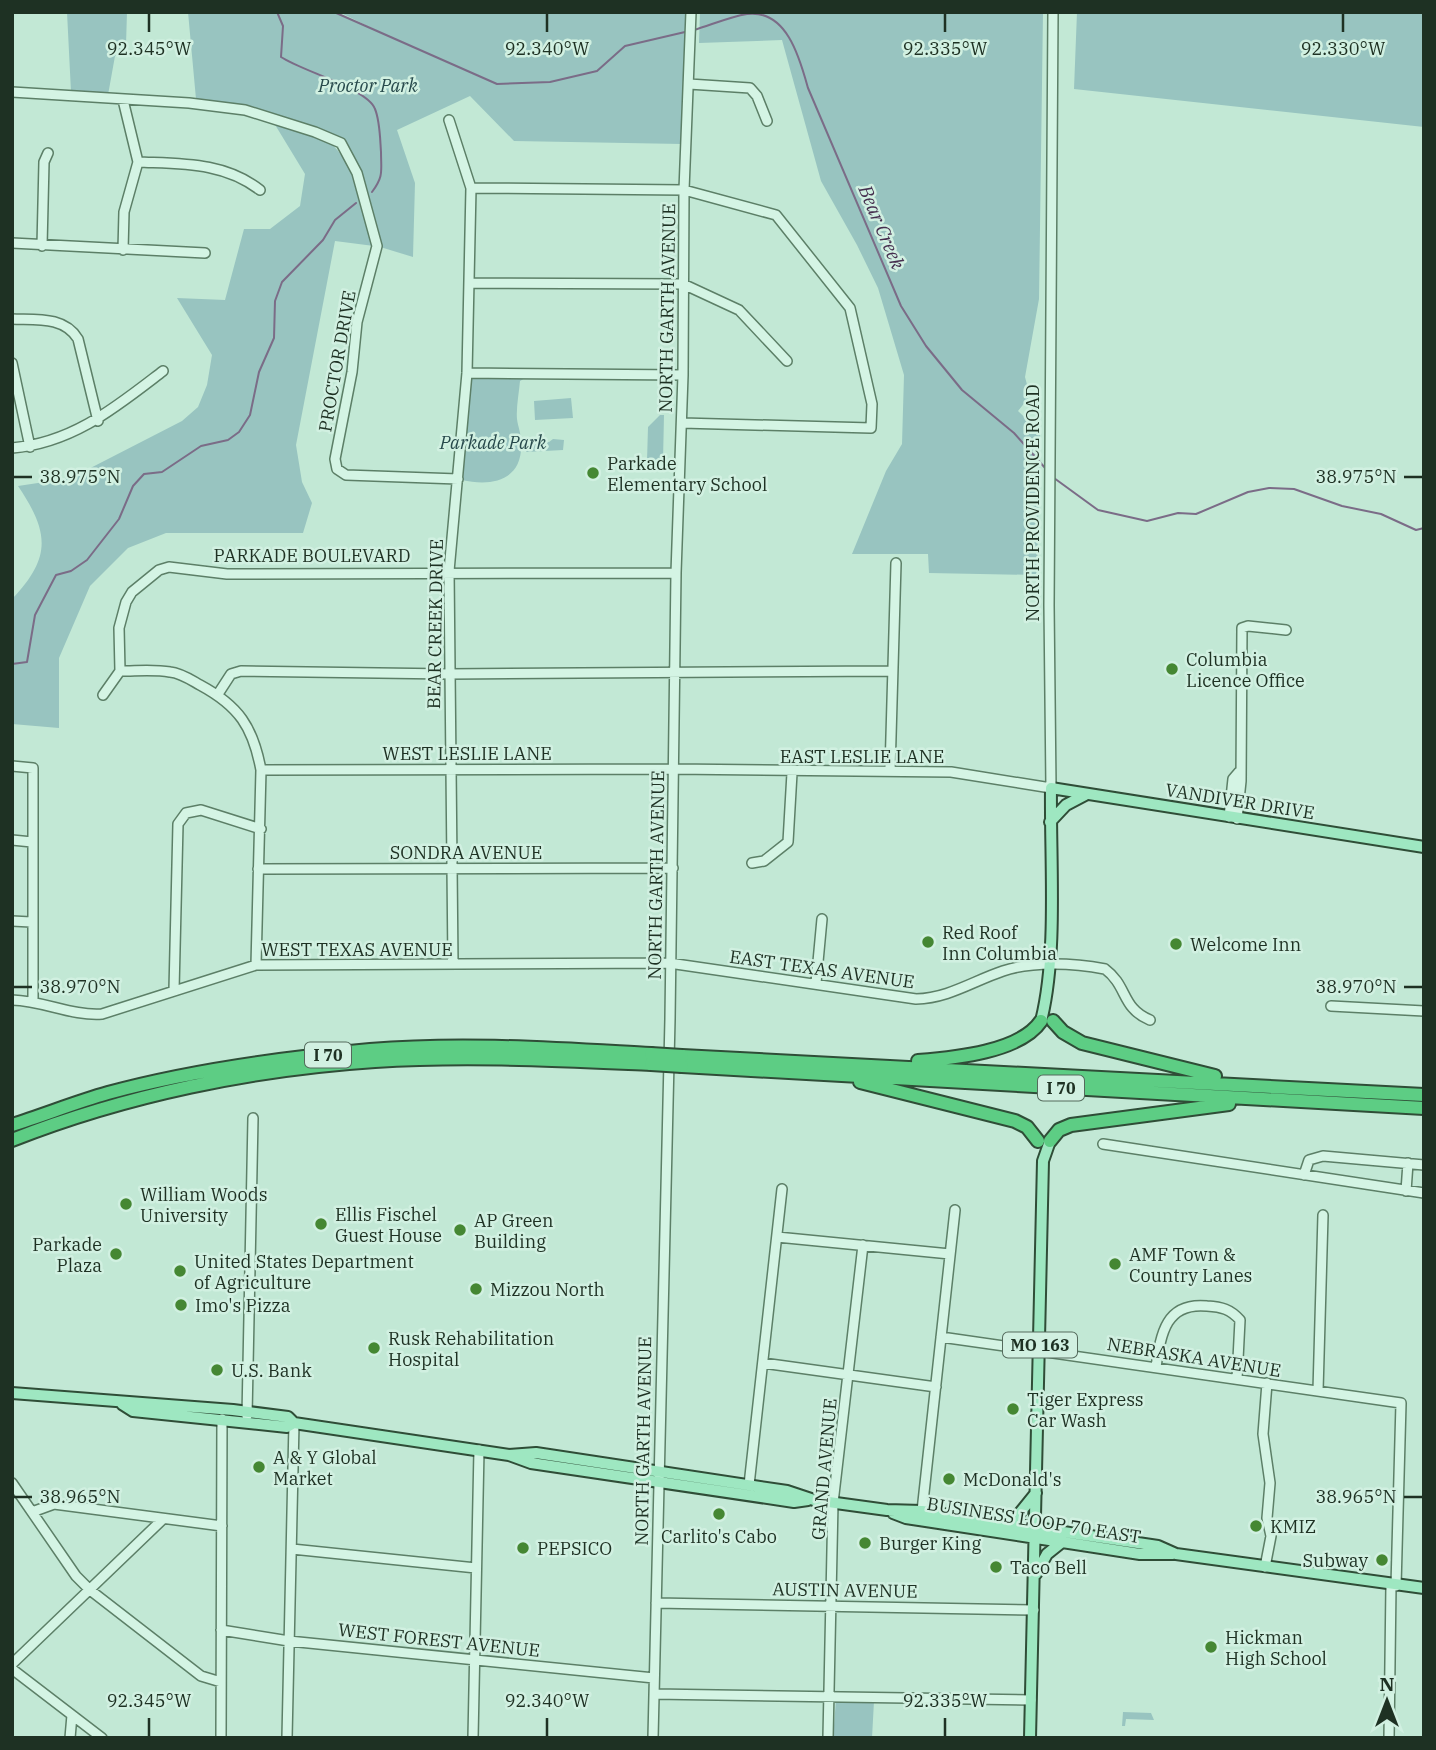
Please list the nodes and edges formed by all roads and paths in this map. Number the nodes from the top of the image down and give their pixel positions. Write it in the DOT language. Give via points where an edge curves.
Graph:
graph roads {
  1 [pos="691,12"];
  2 [pos="1053,12"];
  3 [pos="689,84"];
  4 [pos="12,92"];
  5 [pos="123,100"];
  6 [pos="449,120"];
  7 [pos="767,121"];
  8 [pos="48,153"];
  9 [pos="138,162"];
  10 [pos="471,188"];
  11 [pos="260,190"];
  12 [pos="684,190"];
  13 [pos="12,243"];
  14 [pos="42,246"];
  15 [pos="123,250"];
  16 [pos="205,253"];
  17 [pos="469,283"];
  18 [pos="684,284"];
  19 [pos="12,319"];
  20 [pos="787,361"];
  21 [pos="12,363"];
  22 [pos="163,371"];
  23 [pos="467,373"];
  24 [pos="684,375"];
  25 [pos="97,421"];
  26 [pos="682,423"];
  27 [pos="30,447"];
  28 [pos="12,448"];
  29 [pos="458,479"];
  30 [pos="896,563"];
  31 [pos="449,571"];
  32 [pos="676,573"];
  33 [pos="1286,630"];
  34 [pos="120,671"];
  35 [pos="674,671"];
  36 [pos="891,671"];
  37 [pos="449,674"];
  38 [pos="218,694"];
  39 [pos="103,695"];
  40 [pos="12,766"];
  41 [pos="449,768"];
  42 [pos="673,769"];
  43 [pos="261,770"];
  44 [pos="890,771"];
  45 [pos="793,773"];
  46 [pos="1051,788"];
  47 [pos="1085,794"];
  48 [pos="1233,818"];
  49 [pos="1050,822"];
  50 [pos="261,829"];
  51 [pos="12,840"];
  52 [pos="32,842"];
  53 [pos="1424,847"];
  54 [pos="752,863"];
  55 [pos="450,868"];
  56 [pos="673,868"];
  57 [pos="258,869"];
  58 [pos="822,919"];
  59 [pos="12,921"];
  60 [pos="31,922"];
  61 [pos="669,963"];
  62 [pos="453,964"];
  63 [pos="256,965"];
  64 [pos="1049,965"];
  65 [pos="816,983"];
  66 [pos="174,990"];
  67 [pos="12,1000"];
  68 [pos="33,1001"];
  69 [pos="1331,1006"];
  70 [pos="1424,1011"];
  71 [pos="1150,1020"];
  72 [pos="1047,1021"];
  73 [pos="651,1059"];
  74 [pos="682,1061"];
  75 [pos="855,1064"];
  76 [pos="833,1075"];
  77 [pos="1257,1085"];
  78 [pos="1424,1095"];
  79 [pos="1288,1101"];
  80 [pos="1424,1108"];
  81 [pos="253,1118"];
  82 [pos="12,1125"];
  83 [pos="12,1140"];
  84 [pos="1044,1141"];
  85 [pos="1103,1144"];
  86 [pos="1408,1163"];
  87 [pos="1424,1165"];
  88 [pos="1304,1175"];
  89 [pos="782,1189"];
  90 [pos="1406,1191"];
  91 [pos="1424,1193"];
  92 [pos="955,1210"];
  93 [pos="1323,1215"];
  94 [pos="777,1237"];
  95 [pos="863,1245"];
  96 [pos="950,1254"];
  97 [pos="941,1337"];
  98 [pos="1040,1350"];
  99 [pos="763,1363"];
  100 [pos="1156,1367"];
  101 [pos="849,1375"];
  102 [pos="1237,1379"];
  103 [pos="1267,1383"];
  104 [pos="936,1387"];
  105 [pos="1318,1391"];
  106 [pos="12,1392"];
  107 [pos="122,1404"];
  108 [pos="247,1417"];
  109 [pos="222,1419"];
  110 [pos="294,1423"];
  111 [pos="479,1450"];
  112 [pos="658,1476"];
  113 [pos="12,1483"];
  114 [pos="749,1485"];
  115 [pos="1036,1493"];
  116 [pos="811,1499"];
  117 [pos="833,1503"];
  118 [pos="887,1510"];
  119 [pos="922,1511"];
  120 [pos="32,1512"];
  121 [pos="163,1519"];
  122 [pos="1010,1525"];
  123 [pos="222,1526"];
  124 [pos="1035,1533"];
  125 [pos="1062,1542"];
  126 [pos="292,1549"];
  127 [pos="1176,1553"];
  128 [pos="1265,1567"];
  129 [pos="476,1568"];
  130 [pos="1034,1576"];
  131 [pos="1393,1586"];
  132 [pos="1424,1588"];
  133 [pos="90,1590"];
  134 [pos="656,1603"];
  135 [pos="831,1604"];
  136 [pos="1034,1610"];
  137 [pos="221,1630"];
  138 [pos="289,1640"];
  139 [pos="474,1660"];
  140 [pos="12,1666"];
  141 [pos="654,1678"];
  142 [pos="221,1682"];
  143 [pos="654,1694"];
  144 [pos="829,1696"];
  145 [pos="1031,1700"];
  146 [pos="72,1715"];
  147 [pos="70,1738"];
  148 [pos="102,1738"];
  149 [pos="221,1738"];
  150 [pos="287,1738"];
  151 [pos="473,1738"];
  152 [pos="653,1738"];
  153 [pos="828,1738"];
  154 [pos="1030,1738"];
  155 [pos="1389,1738"];
  1 -- 3 [label="street, NORTH GARTH AVENUE"];
  2 -- 46 [label="street, NORTH PROVIDENCE ROAD"];
  3 -- 7 [label="street" via="750,88"];
  3 -- 12 [label="street, NORTH GARTH AVENUE"];
  4 -- 5 [label="street, PROCTOR DRIVE"];
  5 -- 9 [label="street"];
  5 -- 29 [label="street, PROCTOR DRIVE" via="245,110 341,143 357,173 377,246 357,322 337,469 346,475"];
  6 -- 10 [label="street, BEAR CREEK DRIVE"];
  8 -- 14 [label="street"];
  9 -- 11 [label="street" via="209,166 242,176"];
  9 -- 15 [label="street" via="124,212"];
  10 -- 12 [label="street"];
  10 -- 17 [label="street, BEAR CREEK DRIVE"];
  12 -- 18 [label="street, NORTH GARTH AVENUE"];
  12 -- 26 [label="street" via="776,215 850,307 872,404 871,428"];
  13 -- 14 [label="street"];
  14 -- 15 [label="street"];
  15 -- 16 [label="street"];
  17 -- 18 [label="street"];
  17 -- 23 [label="street, BEAR CREEK DRIVE"];
  18 -- 20 [label="street" via="739,310"];
  18 -- 24 [label="street, NORTH GARTH AVENUE"];
  19 -- 25 [label="street" via="61,322 73,331"];
  21 -- 27 [label="street"];
  22 -- 25 [label="street"];
  23 -- 24 [label="street"];
  23 -- 29 [label="street, BEAR CREEK DRIVE"];
  24 -- 26 [label="street, NORTH GARTH AVENUE"];
  25 -- 27 [label="street" via="63,438"];
  26 -- 32 [label="street, NORTH GARTH AVENUE"];
  27 -- 28 [label="street"];
  29 -- 31 [label="street, BEAR CREEK DRIVE"];
  30 -- 36 [label="street"];
  31 -- 32 [label="street, PARKADE BOULEVARD"];
  31 -- 34 [label="street, PARKADE BOULEVARD" via="227,574 169,567 144,582 125,602"];
  31 -- 37 [label="street, BEAR CREEK DRIVE"];
  32 -- 35 [label="street, NORTH GARTH AVENUE"];
  33 -- 48 [label="street" via="1241,628 1239,772 1233,779"];
  34 -- 38 [label="street" via="172,672"];
  34 -- 39 [label="street"];
  35 -- 36 [label="street"];
  35 -- 37 [label="street"];
  35 -- 42 [label="street, NORTH GARTH AVENUE"];
  36 -- 44 [label="street"];
  37 -- 38 [label="street" via="241,671 231,674"];
  37 -- 41 [label="street, BEAR CREEK DRIVE"];
  38 -- 43 [label="street" via="244,719 256,742"];
  40 -- 52 [label="street" via="33,768"];
  41 -- 42 [label="street, WEST LESLIE LANE"];
  41 -- 43 [label="street, WEST LESLIE LANE"];
  41 -- 55 [label="street, BEAR CREEK DRIVE"];
  42 -- 45 [label="street, EAST LESLIE LANE"];
  42 -- 56 [label="street, NORTH GARTH AVENUE"];
  43 -- 50 [label="street"];
  44 -- 45 [label="street, EAST LESLIE LANE"];
  44 -- 46 [label="street, EAST LESLIE LANE" via="976,775"];
  45 -- 54 [label="street" via="788,842 764,861"];
  46 -- 47 [label="main road, VANDIVER DRIVE"];
  46 -- 49 [label="main road, NORTH PROVIDENCE ROAD"];
  47 -- 48 [label="main road, VANDIVER DRIVE"];
  47 -- 49 [label="main road"];
  48 -- 53 [label="main road, VANDIVER DRIVE"];
  49 -- 64 [label="main road, NORTH PROVIDENCE ROAD"];
  50 -- 57 [label="street"];
  50 -- 66 [label="street" via="201,810 186,813 178,824"];
  51 -- 52 [label="street"];
  52 -- 60 [label="street"];
  55 -- 56 [label="street, SONDRA AVENUE"];
  55 -- 57 [label="street, SONDRA AVENUE"];
  55 -- 62 [label="street, BEAR CREEK DRIVE"];
  56 -- 61 [label="street, NORTH GARTH AVENUE"];
  57 -- 63 [label="street"];
  58 -- 65 [label="street"];
  59 -- 60 [label="street"];
  60 -- 68 [label="street"];
  61 -- 62 [label="street, WEST TEXAS AVENUE"];
  61 -- 65 [label="street, EAST TEXAS AVENUE"];
  61 -- 112 [label="street, NORTH GARTH AVENUE"];
  62 -- 63 [label="street, WEST TEXAS AVENUE"];
  63 -- 66 [label="street, WEST TEXAS AVENUE"];
  64 -- 65 [label="street, EAST TEXAS AVENUE" via="1019,966 927,999"];
  64 -- 71 [label="street, EAST TEXAS AVENUE" via="1105,968 1119,982 1131,1009"];
  64 -- 72 [label="main road, NORTH PROVIDENCE ROAD"];
  66 -- 68 [label="street, WEST TEXAS AVENUE" via="94,1014"];
  67 -- 68 [label="street, WEST TEXAS AVENUE"];
  69 -- 70 [label="street"];
  72 -- 75 [label="highway" via="1018,1042 971,1054"];
  72 -- 77 [label="highway" via="1082,1044"];
  73 -- 74 [label="highway, I 70, bridge"];
  73 -- 82 [label="highway, I 70" via="440,1047 372,1050 217,1069 107,1094"];
  73 -- 83 [label="highway, I 70" via="374,1061 287,1070 104,1110"];
  74 -- 75 [label="highway, I 70"];
  74 -- 76 [label="highway, I 70"];
  75 -- 77 [label="highway, I 70"];
  76 -- 79 [label="highway, I 70"];
  76 -- 84 [label="highway" via="1015,1121"];
  77 -- 78 [label="highway, I 70"];
  79 -- 80 [label="highway, I 70"];
  79 -- 84 [label="highway" via="1210,1105 1071,1125"];
  81 -- 108 [label="street"];
  84 -- 98 [label="main road, MO 163"];
  85 -- 88 [label="street"];
  86 -- 87 [label="street"];
  86 -- 88 [label="street" via="1323,1156 1309,1160"];
  86 -- 90 [label="street"];
  88 -- 90 [label="street"];
  89 -- 94 [label="street"];
  90 -- 91 [label="street"];
  92 -- 96 [label="street"];
  93 -- 105 [label="street"];
  94 -- 95 [label="street"];
  94 -- 99 [label="street"];
  95 -- 96 [label="street"];
  95 -- 101 [label="street, GRAND AVENUE"];
  96 -- 97 [label="street"];
  97 -- 98 [label="street, NEBRASKA AVENUE"];
  97 -- 104 [label="street"];
  98 -- 100 [label="street, NEBRASKA AVENUE"];
  98 -- 115 [label="main road, MO 163"];
  99 -- 101 [label="street"];
  99 -- 114 [label="street"];
  100 -- 102 [label="street, NEBRASKA AVENUE"];
  100 -- 102 [label="street" via="1160,1342 1179,1309 1190,1304 1222,1307 1240,1320"];
  101 -- 104 [label="street"];
  101 -- 117 [label="street, GRAND AVENUE"];
  102 -- 103 [label="street, NEBRASKA AVENUE"];
  103 -- 105 [label="street, NEBRASKA AVENUE"];
  103 -- 128 [label="street" via="1264,1434 1270,1536"];
  104 -- 119 [label="street"];
  105 -- 131 [label="street, NEBRASKA AVENUE" via="1401,1403"];
  106 -- 107 [label="main road"];
  107 -- 108 [label="main road" via="155,1402"];
  107 -- 109 [label="main road" via="133,1411"];
  108 -- 109 [label="main road"];
  108 -- 110 [label="main road" via="287,1427"];
  109 -- 123 [label="street"];
  110 -- 111 [label="main road"];
  110 -- 126 [label="street"];
  111 -- 112 [label="main road" via="531,1463"];
  111 -- 129 [label="street"];
  112 -- 114 [label="main road, BUSINESS LOOP 70 EAST"];
  112 -- 116 [label="main road, BUSINESS LOOP 70 EAST" via="794,1502"];
  112 -- 134 [label="street, NORTH GARTH AVENUE"];
  113 -- 120 [label="street"];
  114 -- 116 [label="main road, BUSINESS LOOP 70 EAST"];
  115 -- 122 [label="main road"];
  115 -- 124 [label="main road, MO 163"];
  116 -- 117 [label="main road, BUSINESS LOOP 70 EAST"];
  117 -- 118 [label="main road, BUSINESS LOOP 70 EAST"];
  117 -- 135 [label="street, GRAND AVENUE"];
  118 -- 119 [label="main road, BUSINESS LOOP 70 EAST"];
  118 -- 124 [label="main road, BUSINESS LOOP 70 EAST" via="906,1518"];
  119 -- 122 [label="main road, BUSINESS LOOP 70 EAST"];
  120 -- 121 [label="street" via="54,1504"];
  120 -- 133 [label="street"];
  121 -- 123 [label="street"];
  121 -- 133 [label="street"];
  122 -- 124 [label="main road, BUSINESS LOOP 70 EAST"];
  123 -- 137 [label="street"];
  124 -- 125 [label="main road, BUSINESS LOOP 70 EAST"];
  124 -- 127 [label="main road, BUSINESS LOOP 70 EAST" via="1158,1546"];
  124 -- 130 [label="main road, MO 163"];
  125 -- 127 [label="main road, BUSINESS LOOP 70 EAST" via="1140,1554"];
  125 -- 130 [label="main road" via="1047,1554"];
  126 -- 129 [label="street"];
  126 -- 138 [label="street"];
  127 -- 128 [label="main road, BUSINESS LOOP 70 EAST"];
  128 -- 131 [label="main road, BUSINESS LOOP 70 EAST"];
  129 -- 139 [label="street"];
  130 -- 136 [label="main road, MO 163"];
  131 -- 132 [label="main road, BUSINESS LOOP 70 EAST"];
  131 -- 155 [label="street"];
  133 -- 140 [label="street"];
  133 -- 142 [label="street" via="201,1675"];
  134 -- 135 [label="street, AUSTIN AVENUE"];
  134 -- 141 [label="street, NORTH GARTH AVENUE"];
  135 -- 136 [label="street, AUSTIN AVENUE"];
  135 -- 144 [label="street, GRAND AVENUE"];
  136 -- 145 [label="main road, MO 163"];
  137 -- 138 [label="street, WEST FOREST AVENUE"];
  137 -- 142 [label="street"];
  138 -- 139 [label="street, WEST FOREST AVENUE"];
  138 -- 150 [label="street"];
  139 -- 141 [label="street, WEST FOREST AVENUE"];
  139 -- 151 [label="street"];
  140 -- 146 [label="street"];
  141 -- 143 [label="street, NORTH GARTH AVENUE"];
  142 -- 149 [label="street"];
  143 -- 144 [label="street"];
  143 -- 152 [label="street, NORTH GARTH AVENUE"];
  144 -- 145 [label="street"];
  144 -- 153 [label="street, GRAND AVENUE"];
  145 -- 154 [label="main road, MO 163"];
  146 -- 147 [label="street"];
  146 -- 148 [label="street"];
}
